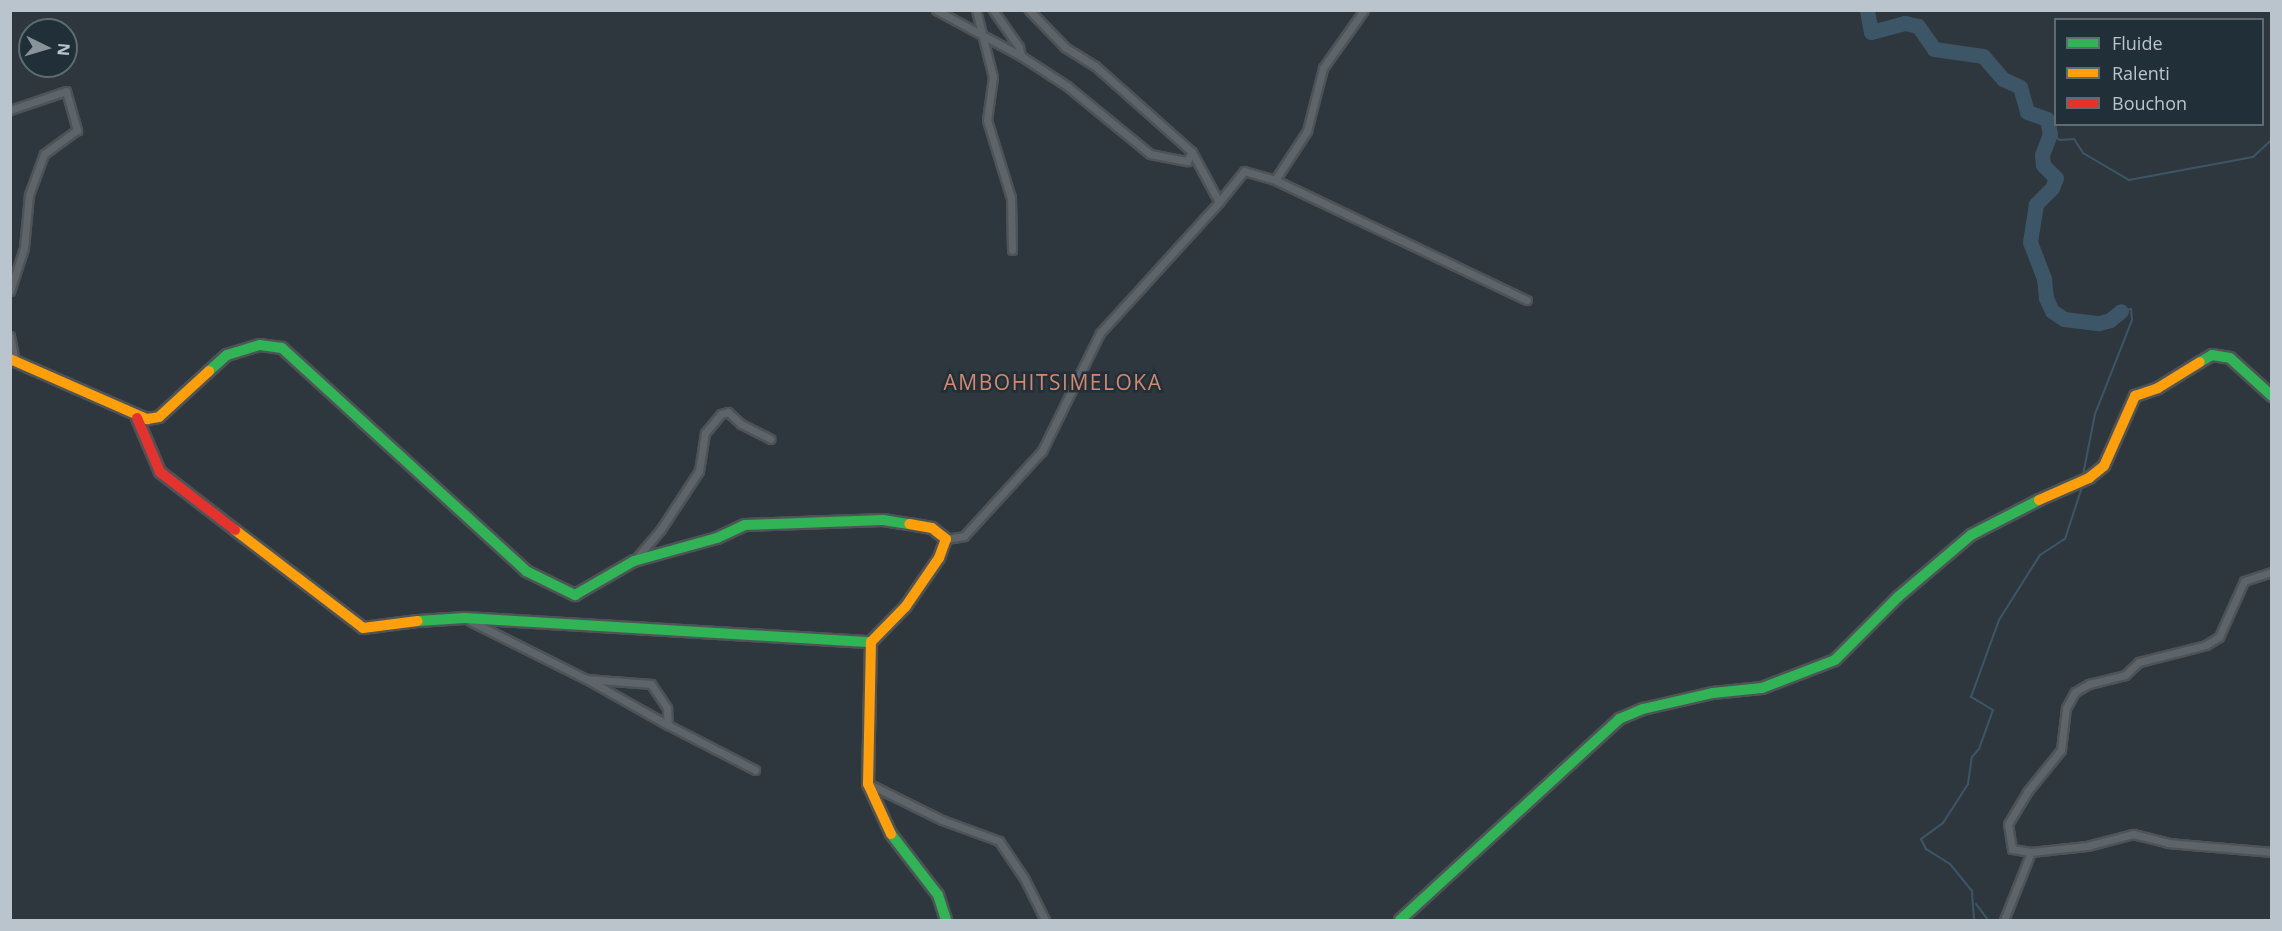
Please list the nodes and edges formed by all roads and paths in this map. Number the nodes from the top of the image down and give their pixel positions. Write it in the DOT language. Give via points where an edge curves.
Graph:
graph roads {
  1 [pos="936,10"];
  2 [pos="976,10"];
  3 [pos="993,10"];
  4 [pos="1029,10"];
  5 [pos="1364,10"];
  6 [pos="982,36"];
  7 [pos="1021,56"];
  8 [pos="10,110"];
  9 [pos="1192,152"];
  10 [pos="1275,180"];
  11 [pos="1219,202"];
  12 [pos="1012,250"];
  13 [pos="10,291"];
  14 [pos="1527,300"];
  15 [pos="10,336"];
  16 [pos="13,360"];
  17 [pos="2271,396"];
  18 [pos="137,418"];
  19 [pos="770,438"];
  20 [pos="946,539"];
  21 [pos="634,561"];
  22 [pos="2271,572"];
  23 [pos="465,618"];
  24 [pos="872,642"];
  25 [pos="586,679"];
  26 [pos="668,725"];
  27 [pos="755,770"];
  28 [pos="868,784"];
  29 [pos="2031,852"];
  30 [pos="2271,852"];
  31 [pos="946,921"];
  32 [pos="1045,921"];
  33 [pos="1400,921"];
  34 [pos="2004,921"];
  1 -- 6 [label="street"];
  2 -- 6 [label="street"];
  3 -- 7 [label="street"];
  4 -- 9 [label="street" via="1065,47 1095,66"];
  5 -- 10 [label="street" via="1323,68 1307,131"];
  6 -- 7 [label="street"];
  6 -- 12 [label="street" via="993,77 987,120 1011,198"];
  7 -- 9 [label="street" via="1067,86 1150,154 1187,161"];
  8 -- 13 [label="street" via="66,91 77,130 44,154 29,195 24,248"];
  9 -- 11 [label="street"];
  10 -- 11 [label="street" via="1244,171"];
  10 -- 14 [label="street"];
  11 -- 20 [label="street" via="1100,333 1042,451 964,536"];
  15 -- 16 [label="street"];
  16 -- 18 [label="street"];
  17 -- 33 [label="street" via="2230,358 2212,356 2158,388 2135,396 2104,466 2089,478 2067,485 1971,535 1898,597 1835,660 1762,688 1713,693 1643,709 1619,719"];
  18 -- 21 [label="street" via="159,417 227,355 260,345 282,348 526,571 575,595"];
  18 -- 23 [label="street" via="160,472 363,628"];
  19 -- 21 [label="street" via="741,424 728,412 721,414 705,433 699,471 661,529"];
  20 -- 21 [label="street" via="932,528 883,520 778,521 745,525 717,538"];
  20 -- 24 [label="street" via="939,558 906,606"];
  22 -- 29 [label="street" via="2244,581 2219,637 2206,645 2139,663 2125,675 2089,684 2075,692 2066,708 2061,750 2027,792 2008,824 2012,849"];
  23 -- 24 [label="street"];
  23 -- 25 [label="street"];
  24 -- 28 [label="street" via="868,667"];
  25 -- 26 [label="street"];
  25 -- 26 [label="street" via="651,684 667,708"];
  26 -- 27 [label="street"];
  28 -- 31 [label="street" via="897,846 938,894"];
  28 -- 32 [label="street" via="942,820 999,841 1024,878"];
  29 -- 30 [label="street" via="2087,846 2133,834 2168,843"];
  29 -- 34 [label="street"];
}
